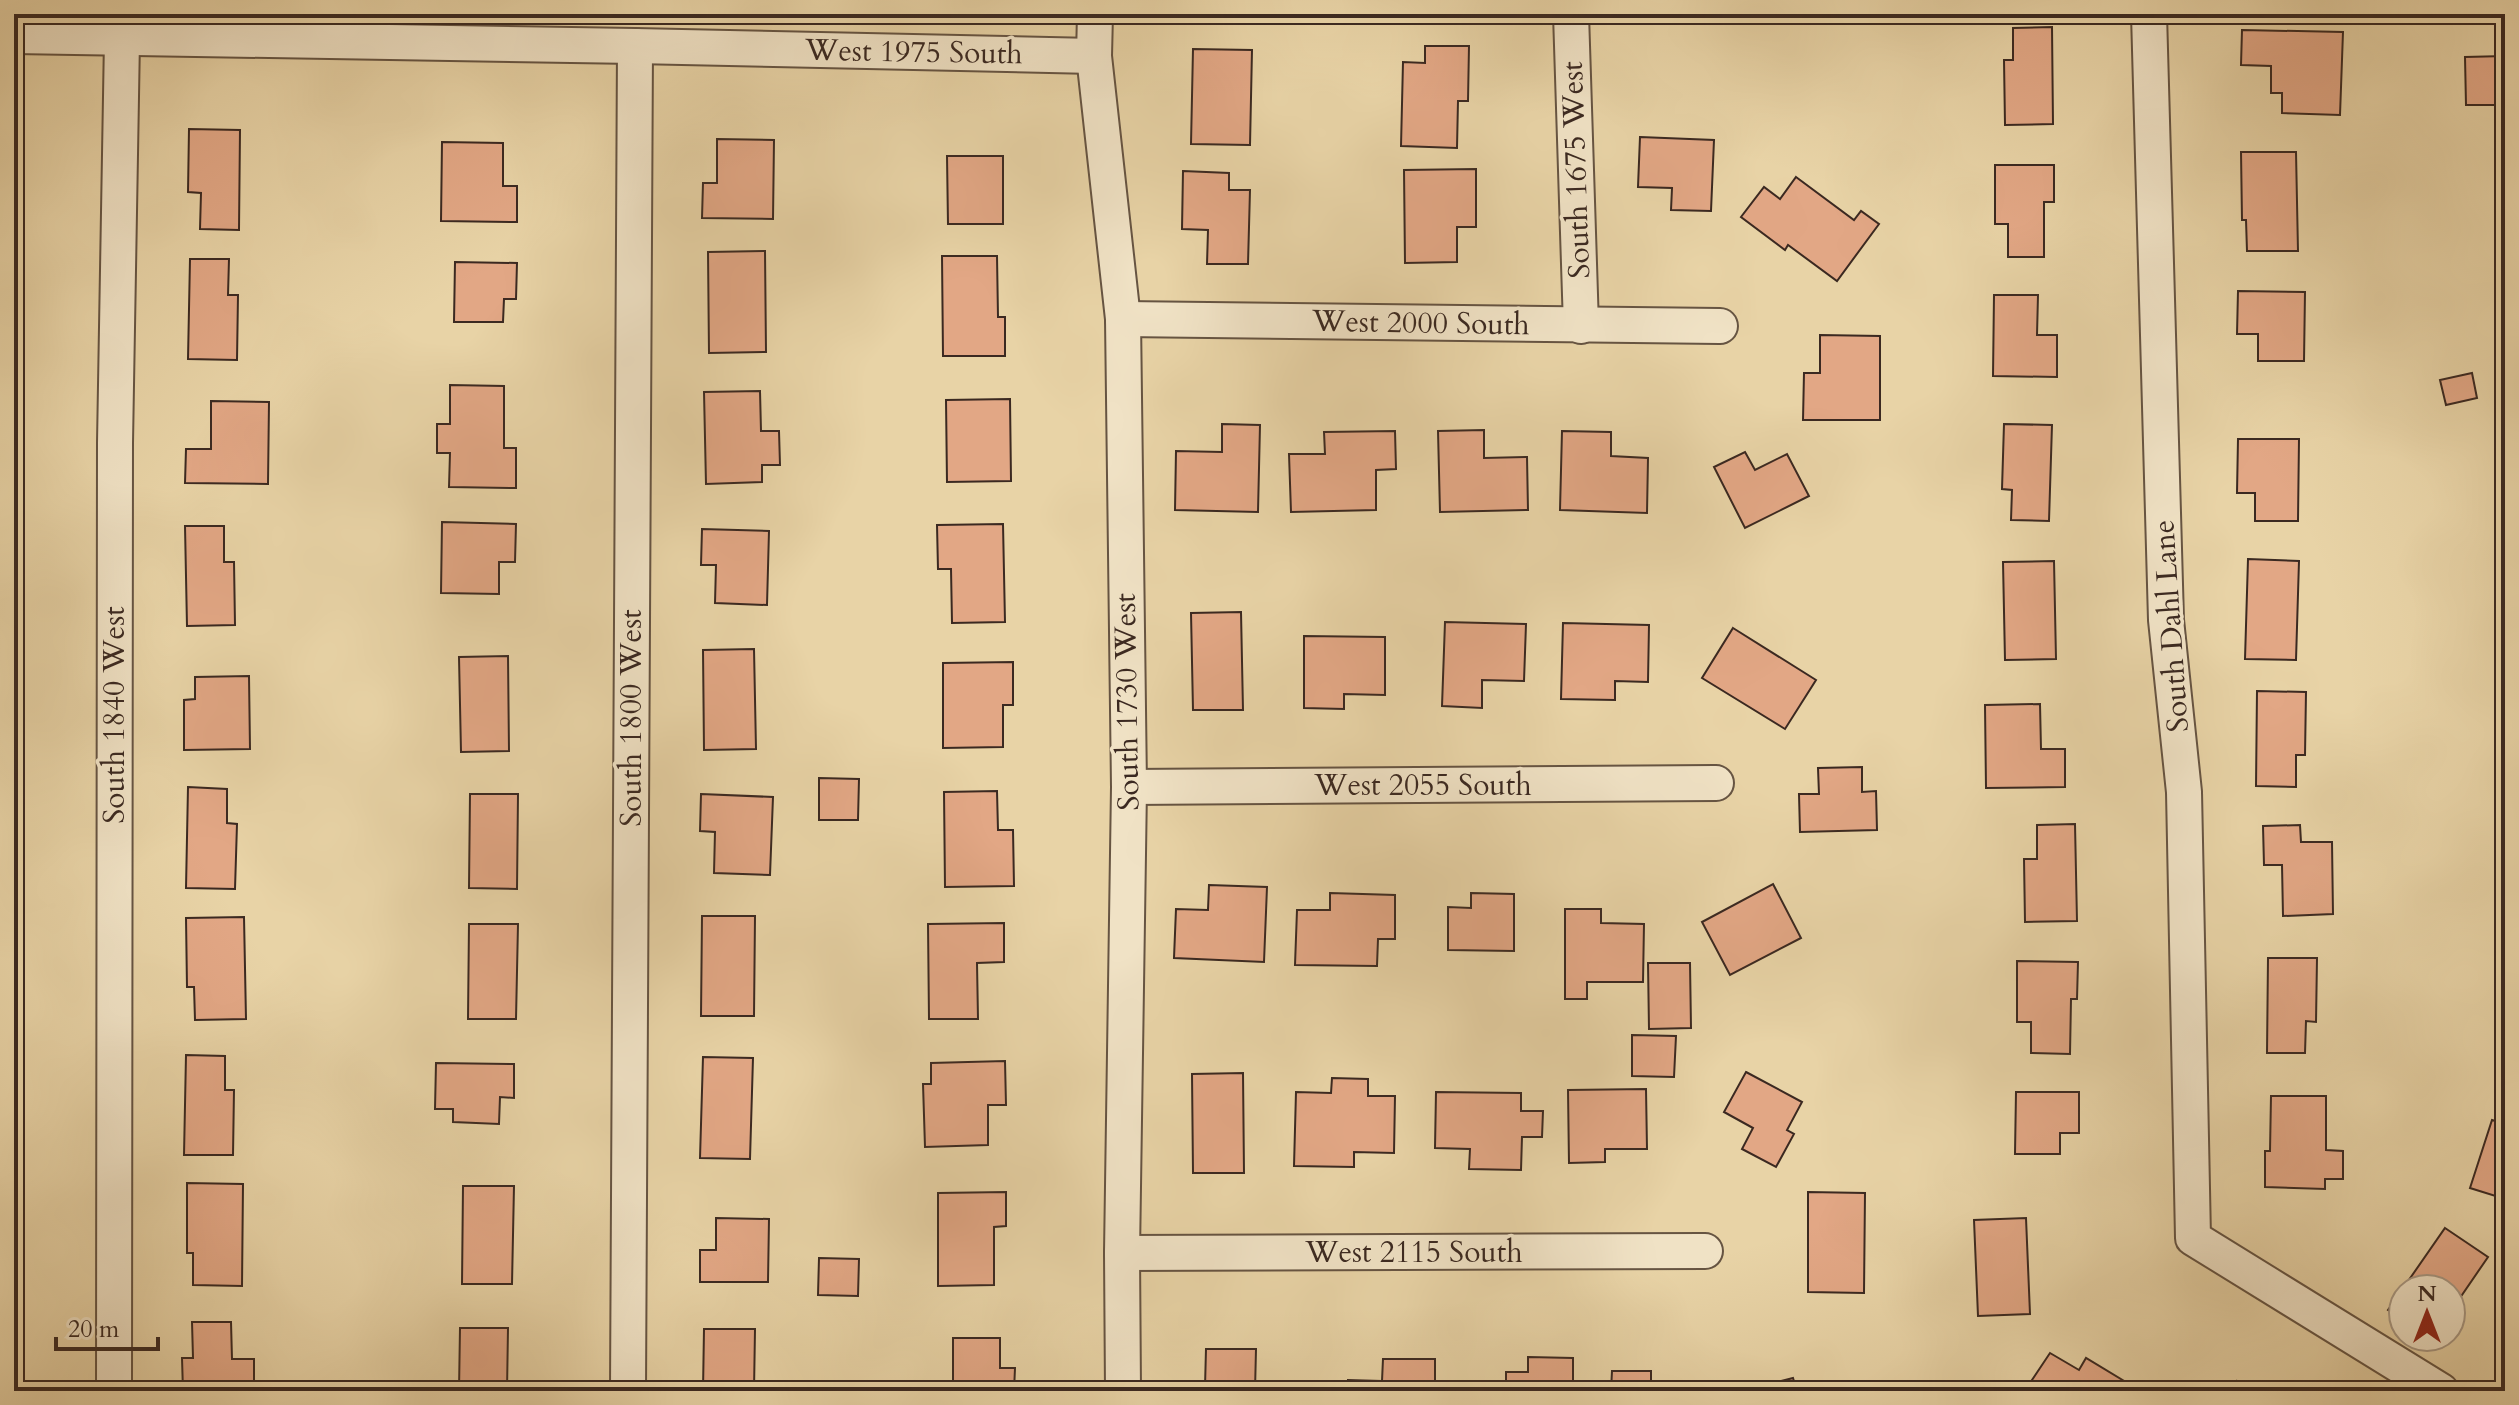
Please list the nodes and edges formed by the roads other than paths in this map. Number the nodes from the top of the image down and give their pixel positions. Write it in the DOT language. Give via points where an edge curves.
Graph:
graph roads {
  1 [pos="1095,14"];
  2 [pos="1571,14"];
  3 [pos="2149,14"];
  4 [pos="14,36"];
  5 [pos="122,39"];
  6 [pos="635,46"];
  7 [pos="1094,56"];
  8 [pos="1123,319"];
  9 [pos="1581,326"];
  10 [pos="1720,326"];
  11 [pos="1716,783"];
  12 [pos="1129,787"];
  13 [pos="1705,1251"];
  14 [pos="1122,1253"];
  15 [pos="114,1391"];
  16 [pos="628,1391"];
  17 [pos="1123,1391"];
  18 [pos="2441,1391"];
  1 -- 7 [label="street, South 1730 West"];
  2 -- 9 [label="street, South 1675 West"];
  3 -- 18 [label="street, South Dahl Lane" via="2166,620 2184,792 2193,1238"];
  4 -- 5 [label="street, West 1975 South"];
  5 -- 6 [label="street, West 1975 South"];
  5 -- 15 [label="street, South 1840 West" via="115,443"];
  6 -- 7 [label="street, West 1975 South"];
  6 -- 16 [label="street, South 1800 West"];
  7 -- 8 [label="street, South 1730 West"];
  8 -- 9 [label="street, West 2000 South"];
  8 -- 12 [label="street, South 1730 West"];
  9 -- 10 [label="street, West 2000 South"];
  11 -- 12 [label="street, West 2055 South"];
  12 -- 14 [label="street, South 1730 West"];
  13 -- 14 [label="street, West 2115 South"];
  14 -- 17 [label="street, South 1730 West"];
}
